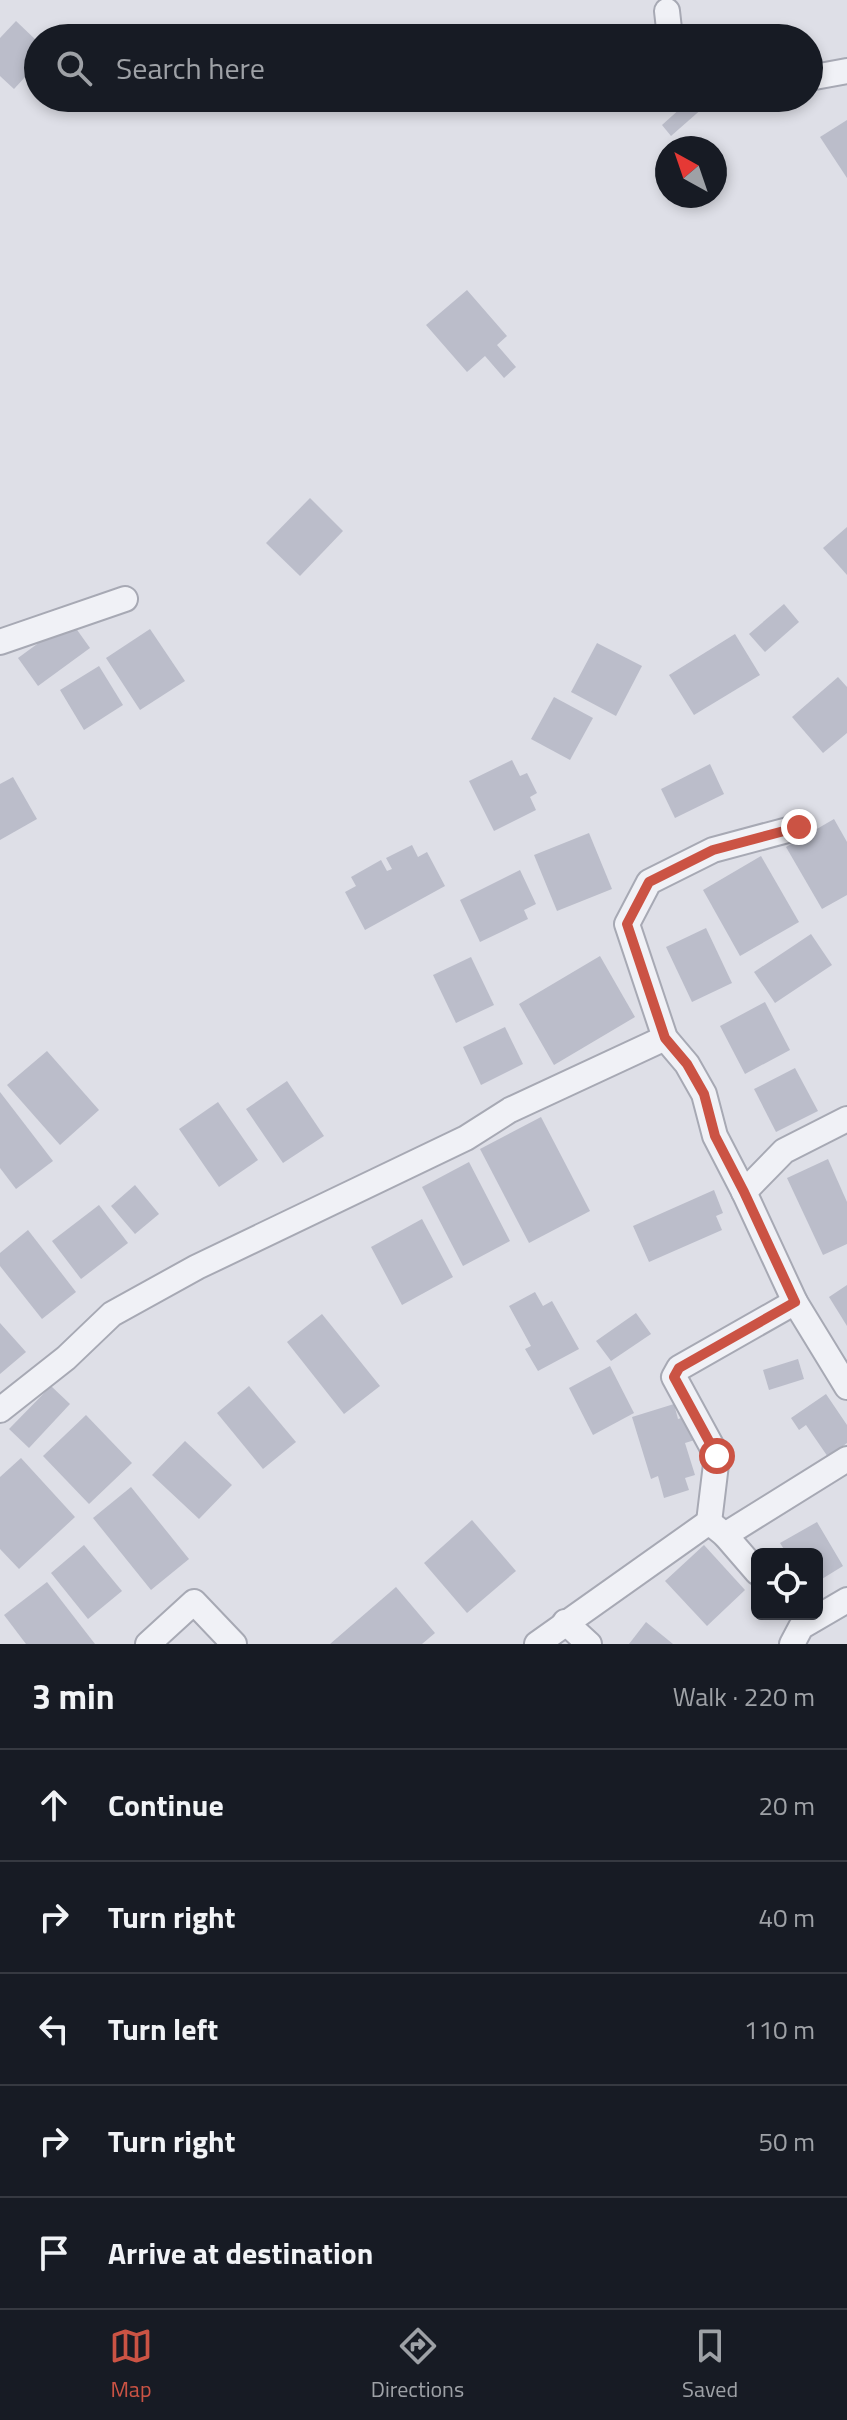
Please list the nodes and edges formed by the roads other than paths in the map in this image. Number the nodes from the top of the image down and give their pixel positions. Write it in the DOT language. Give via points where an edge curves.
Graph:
graph roads {
  1 [pos="667,11"];
  2 [pos="668,24"];
  3 [pos="847,71"];
  4 [pos="823,75"];
  5 [pos="125,599"];
  6 [pos="0,642"];
  7 [pos="799,827"];
  8 [pos="665,1038"];
  9 [pos="847,1119"];
  10 [pos="744,1192"];
  11 [pos="795,1302"];
  12 [pos="847,1387"];
  13 [pos="0,1410"];
  14 [pos="847,1459"];
  15 [pos="717,1528"];
  16 [pos="751,1565"];
  17 [pos="847,1600"];
  18 [pos="565,1622"];
  19 [pos="794,1628"];
  20 [pos="148,1644"];
  21 [pos="234,1644"];
  22 [pos="537,1644"];
  23 [pos="589,1644"];
  1 -- 2 [label="street"];
  3 -- 4 [label="street"];
  5 -- 6 [label="street"];
  7 -- 8 [label="street" via="713,850 649,882 627,924"];
  8 -- 10 [label="street" via="704,1094 715,1136"];
  8 -- 13 [label="street" via="510,1110 466,1138 197,1267 112,1314"];
  9 -- 10 [label="street" via="784,1151"];
  10 -- 11 [label="street"];
  11 -- 12 [label="street"];
  11 -- 15 [label="street" via="679,1368 674,1377 717,1456"];
  14 -- 15 [label="street"];
  15 -- 16 [label="street"];
  15 -- 18 [label="street"];
  17 -- 19 [label="street"];
  18 -- 22 [label="street"];
  18 -- 23 [label="street"];
  20 -- 21 [label="street" via="194,1602"];
}
